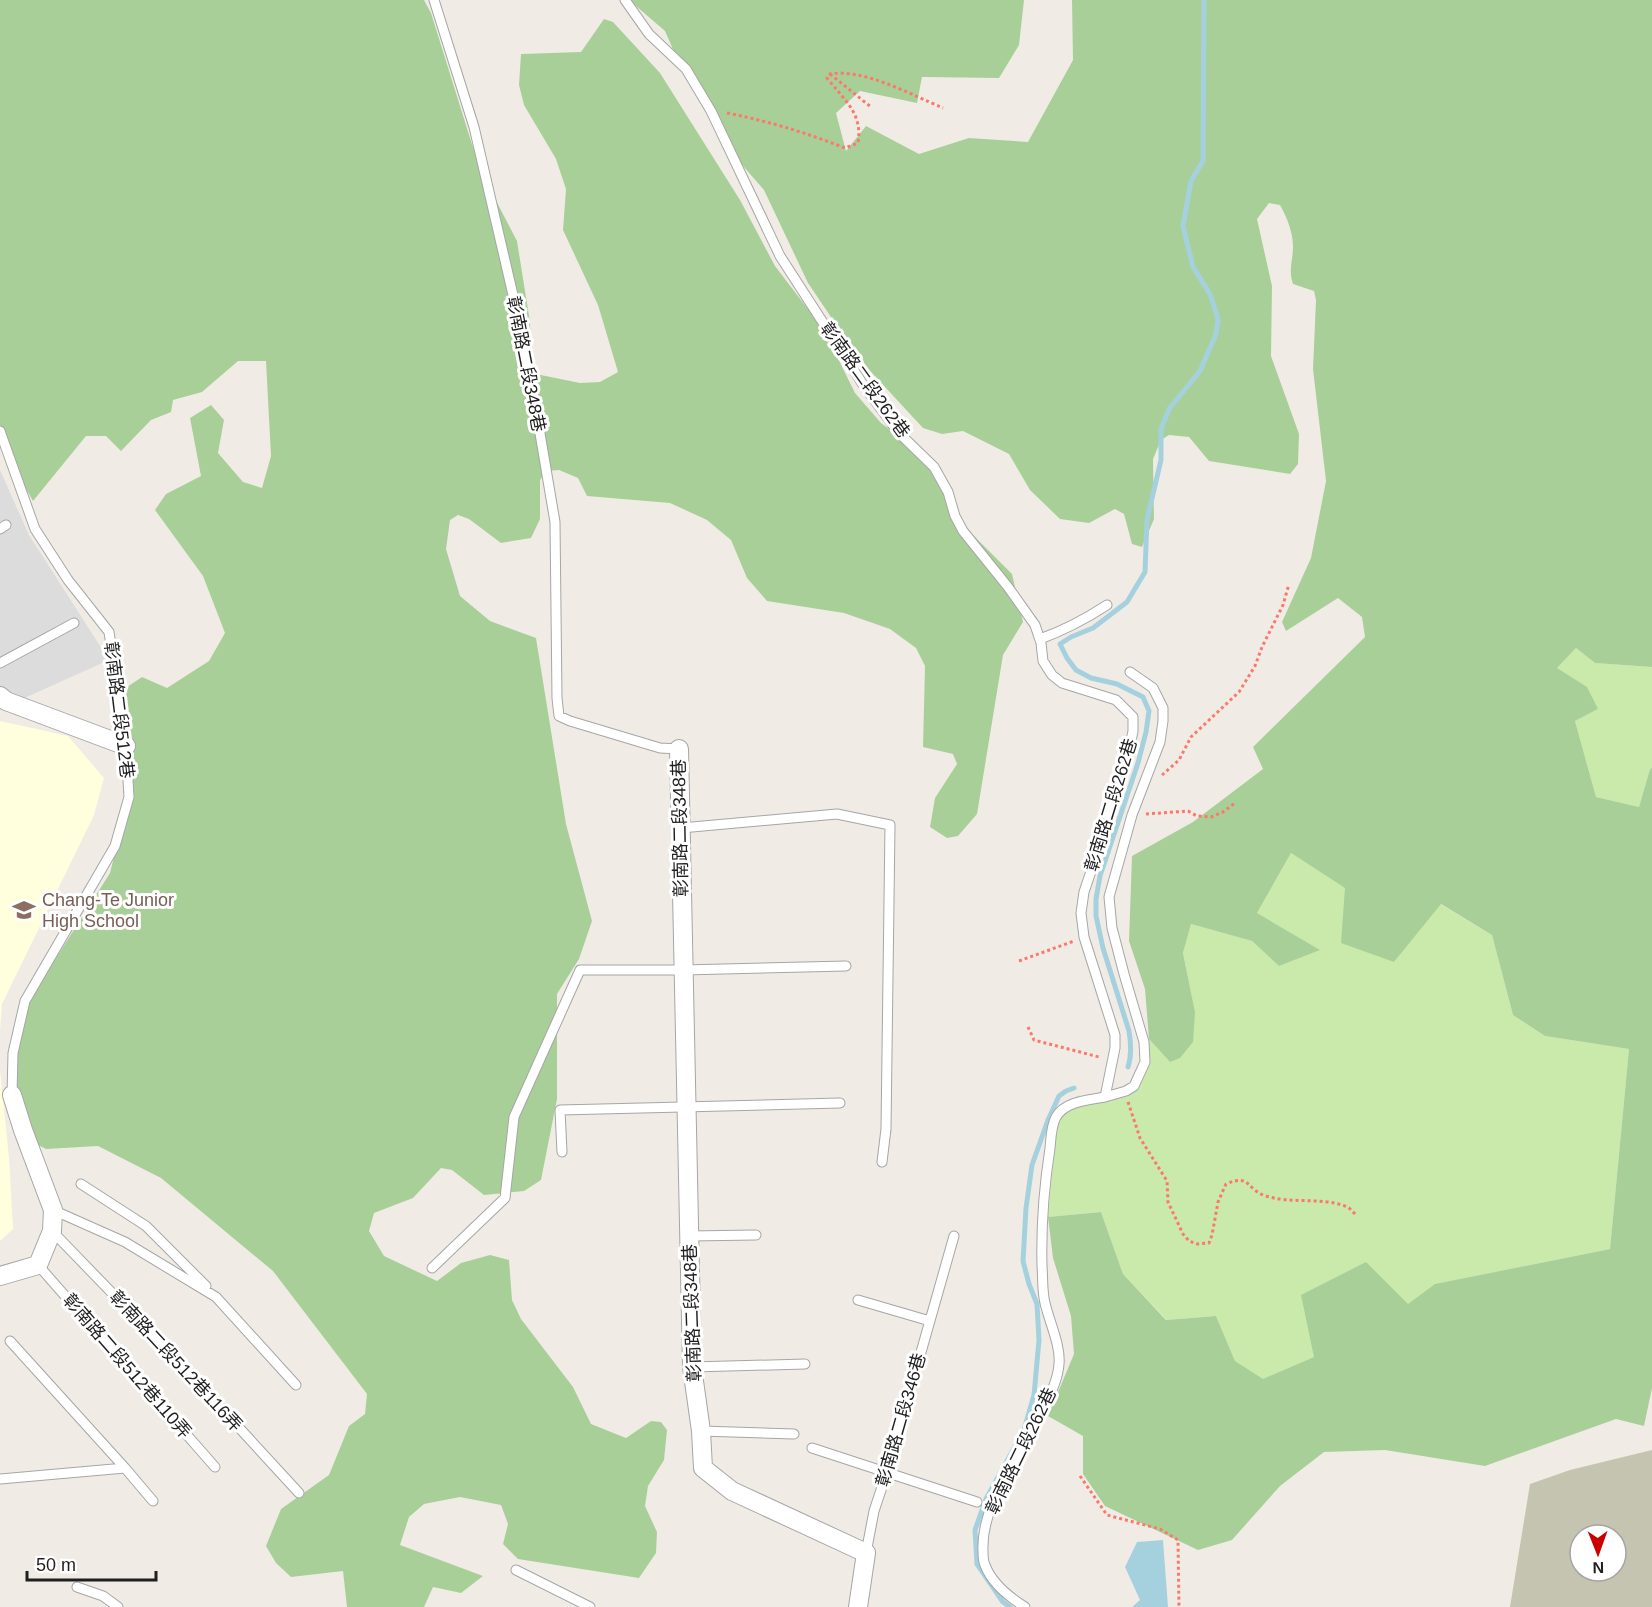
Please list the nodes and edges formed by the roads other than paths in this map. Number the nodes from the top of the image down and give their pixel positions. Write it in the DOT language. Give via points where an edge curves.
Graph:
graph roads {
  1 [pos="434,0"];
  2 [pos="625,0"];
  3 [pos="0,431"];
  4 [pos="1107,605"];
  5 [pos="74,623"];
  6 [pos="1040,639"];
  7 [pos="0,663"];
  8 [pos="1130,672"];
  9 [pos="0,696"];
  10 [pos="126,746"];
  11 [pos="679,749"];
  12 [pos="681,828"];
  13 [pos="846,966"];
  14 [pos="683,970"];
  15 [pos="12,1095"];
  16 [pos="1105,1097"];
  17 [pos="840,1103"];
  18 [pos="686,1107"];
  19 [pos="562,1152"];
  20 [pos="882,1162"];
  21 [pos="81,1184"];
  22 [pos="53,1210"];
  23 [pos="52,1231"];
  24 [pos="756,1235"];
  25 [pos="689,1236"];
  26 [pos="954,1236"];
  27 [pos="38,1265"];
  28 [pos="432,1268"];
  29 [pos="0,1276"];
  30 [pos="216,1297"];
  31 [pos="858,1300"];
  32 [pos="930,1321"];
  33 [pos="10,1341"];
  34 [pos="805,1364"];
  35 [pos="692,1368"];
  36 [pos="296,1385"];
  37 [pos="701,1431"];
  38 [pos="794,1434"];
  39 [pos="812,1448"];
  40 [pos="215,1467"];
  41 [pos="125,1468"];
  42 [pos="887,1472"];
  43 [pos="0,1479"];
  44 [pos="299,1493"];
  45 [pos="153,1501"];
  46 [pos="977,1502"];
  47 [pos="866,1553"];
  48 [pos="516,1570"];
  49 [pos="77,1587"];
  50 [pos="118,1607"];
  51 [pos="590,1607"];
  52 [pos="858,1607"];
  53 [pos="1025,1607"];
  1 -- 11 [label="lane, 彰南路二段348巷" via="474,127 526,351 555,522 559,716 660,748"];
  2 -- 6 [label="lane, 彰南路二段262巷" via="649,34 686,69 711,111 780,256 862,383 898,432 934,467 963,531 1024,609"];
  3 -- 10 [label="lane, 彰南路二段512巷" via="35,529 108,632"];
  4 -- 6 [label="lane" via="1065,630"];
  5 -- 7 [label="lane"];
  6 -- 16 [label="lane, 彰南路二段262巷" via="1043,660 1052,675 1062,683 1116,700 1133,717 1129,752 1084,892 1081,913 1084,937 1115,1035"];
  8 -- 16 [label="lane" via="1153,688 1163,708 1160,742 1132,815 1109,897 1112,928 1144,1042 1145,1062 1134,1086"];
  9 -- 10 [label="street"];
  10 -- 15 [label="lane, 彰南路二段512巷" via="129,797 115,846 25,1001 13,1053"];
  11 -- 12 [label="street, 彰南路二段348巷"];
  12 -- 14 [label="street, 彰南路二段348巷"];
  12 -- 20 [label="lane" via="837,814 890,825 886,1129"];
  13 -- 14 [label="lane"];
  14 -- 18 [label="street, 彰南路二段348巷"];
  14 -- 28 [label="lane" via="580,970 514,1117 505,1198"];
  15 -- 22 [label="street, 彰南路二段512巷"];
  16 -- 53 [label="lane, 彰南路二段262巷" via="1077,1102 1062,1109 1056,1117 1047,1169 1042,1271 1045,1302 1060,1362 1038,1421 997,1492 982,1540 984,1564 992,1578 1009,1597"];
  17 -- 18 [label="lane"];
  18 -- 19 [label="lane" via="560,1110"];
  18 -- 25 [label="street, 彰南路二段348巷"];
  21 -- 30 [label="lane" via="147,1227"];
  22 -- 23 [label="street, 彰南路二段512巷"];
  22 -- 30 [label="lane" via="125,1242"];
  23 -- 27 [label="street, 彰南路二段512巷"];
  23 -- 44 [label="lane, 彰南路二段512巷116弄"];
  24 -- 25 [label="lane"];
  25 -- 35 [label="street, 彰南路二段348巷"];
  26 -- 32 [label="lane, 彰南路二段346巷"];
  27 -- 29 [label="street"];
  27 -- 40 [label="lane, 彰南路二段512巷110弄"];
  30 -- 36 [label="lane"];
  31 -- 32 [label="lane"];
  32 -- 42 [label="lane, 彰南路二段346巷"];
  33 -- 41 [label="lane"];
  34 -- 35 [label="lane"];
  35 -- 37 [label="street, 彰南路二段348巷"];
  37 -- 38 [label="lane"];
  37 -- 47 [label="street, 彰南路二段348巷" via="703,1468 732,1491"];
  39 -- 42 [label="lane"];
  41 -- 43 [label="lane"];
  41 -- 45 [label="lane"];
  42 -- 46 [label="lane"];
  42 -- 47 [label="lane, 彰南路二段346巷" via="874,1510"];
  47 -- 52 [label="street, 彰南路二段346巷"];
  48 -- 51 [label="lane"];
  49 -- 50 [label="lane" via="103,1596"];
}
